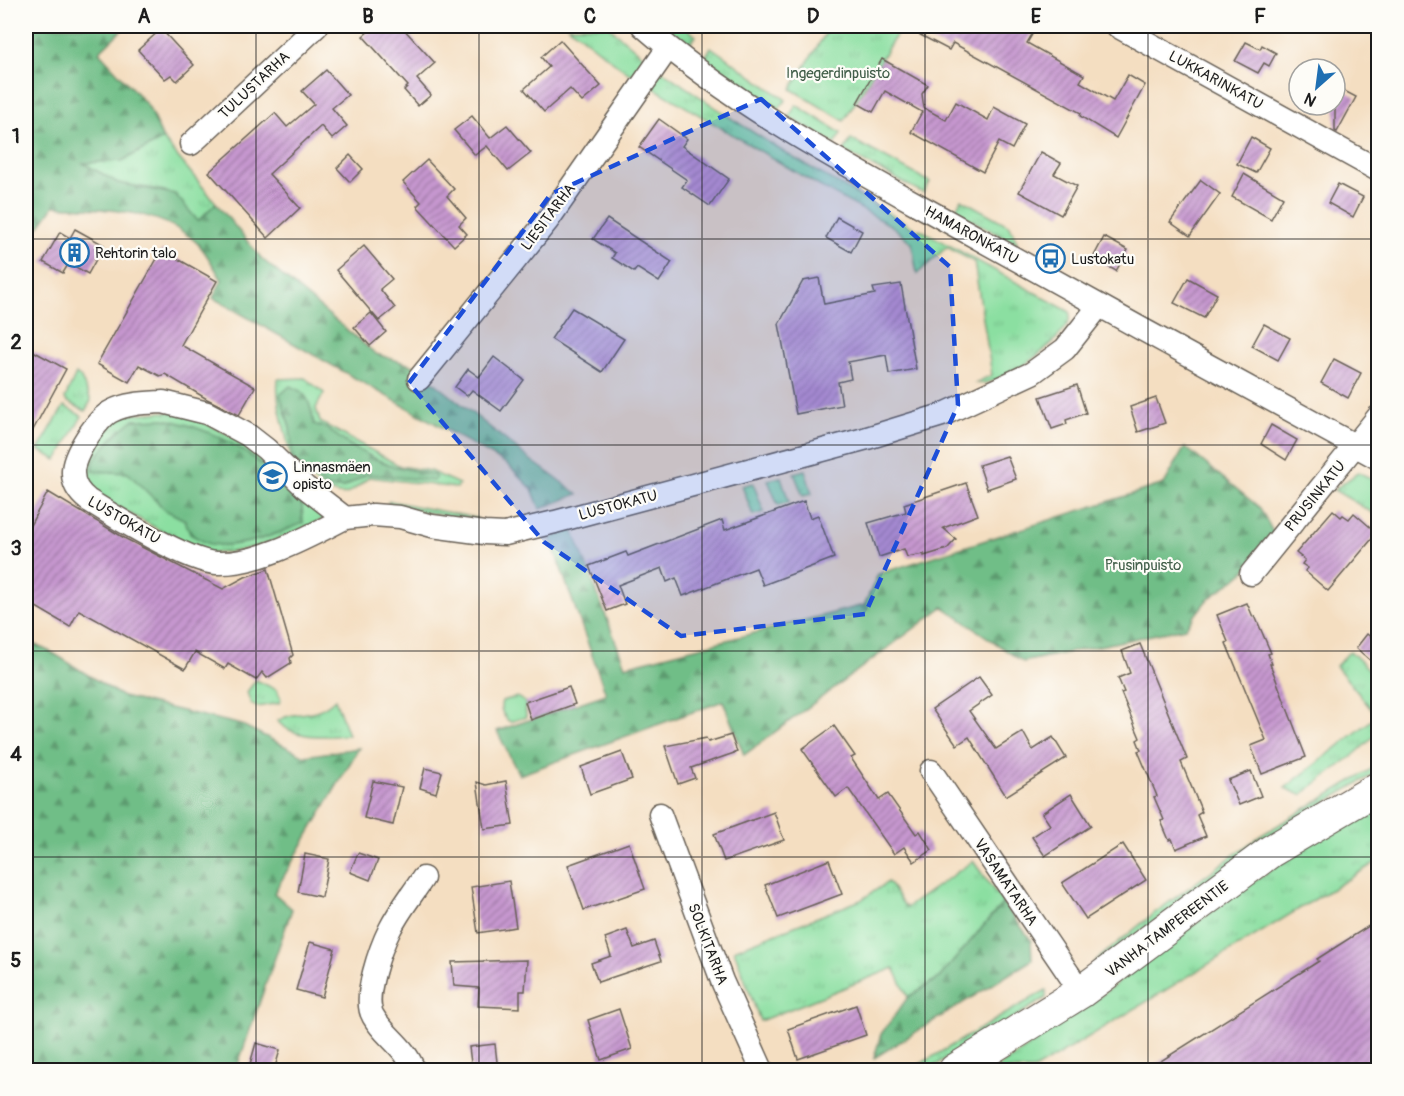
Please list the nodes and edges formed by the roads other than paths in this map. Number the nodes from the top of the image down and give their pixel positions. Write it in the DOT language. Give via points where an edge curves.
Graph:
graph roads {
  1 [pos="317,26"];
  2 [pos="643,26"];
  3 [pos="1117,26"];
  4 [pos="668,48"];
  5 [pos="191,144"];
  6 [pos="1378,170"];
  7 [pos="1099,306"];
  8 [pos="419,380"];
  9 [pos="1378,417"];
  10 [pos="1356,446"];
  11 [pos="1378,459"];
  12 [pos="345,518"];
  13 [pos="1251,574"];
  14 [pos="931,771"];
  15 [pos="1378,788"];
  16 [pos="660,814"];
  17 [pos="423,879"];
  18 [pos="1081,992"];
  19 [pos="414,1071"];
  20 [pos="762,1071"];
  21 [pos="955,1071"];
  1 -- 5 [label="street, TULUSTARHA"];
  2 -- 4 [label="street, HAMARONKATU"];
  3 -- 6 [label="street, LUKKARINKATU"];
  4 -- 7 [label="street, HAMARONKATU" via="776,123"];
  4 -- 8 [label="street, LIESITARHA" via="548,220"];
  7 -- 10 [label="street, HAMARONKATU"];
  7 -- 12 [label="street, LUSTOKATU" via="1065,349 1032,373 942,415 864,439 505,534 456,530 400,517"];
  9 -- 10 [label="street, PRUSINKATU"];
  10 -- 11 [label="street, HAMARONKATU"];
  10 -- 13 [label="street, PRUSINKATU"];
  12 -- 12 [label="street, LUSTOKATU" via="248,435 207,414 163,402 127,406 100,419 72,470 78,492 88,500 169,545 213,564 233,563 274,551"];
  14 -- 18 [label="street, VASAMATARHA"];
  15 -- 18 [label="main road, VANHA TAMPEREENTIE" via="1270,851"];
  16 -- 20 [label="street, SOLKITARHA" via="722,981"];
  17 -- 19 [label="street" via="390,929 368,1005 374,1018 410,1058"];
  18 -- 21 [label="main road, VANHA TAMPEREENTIE"];
}
